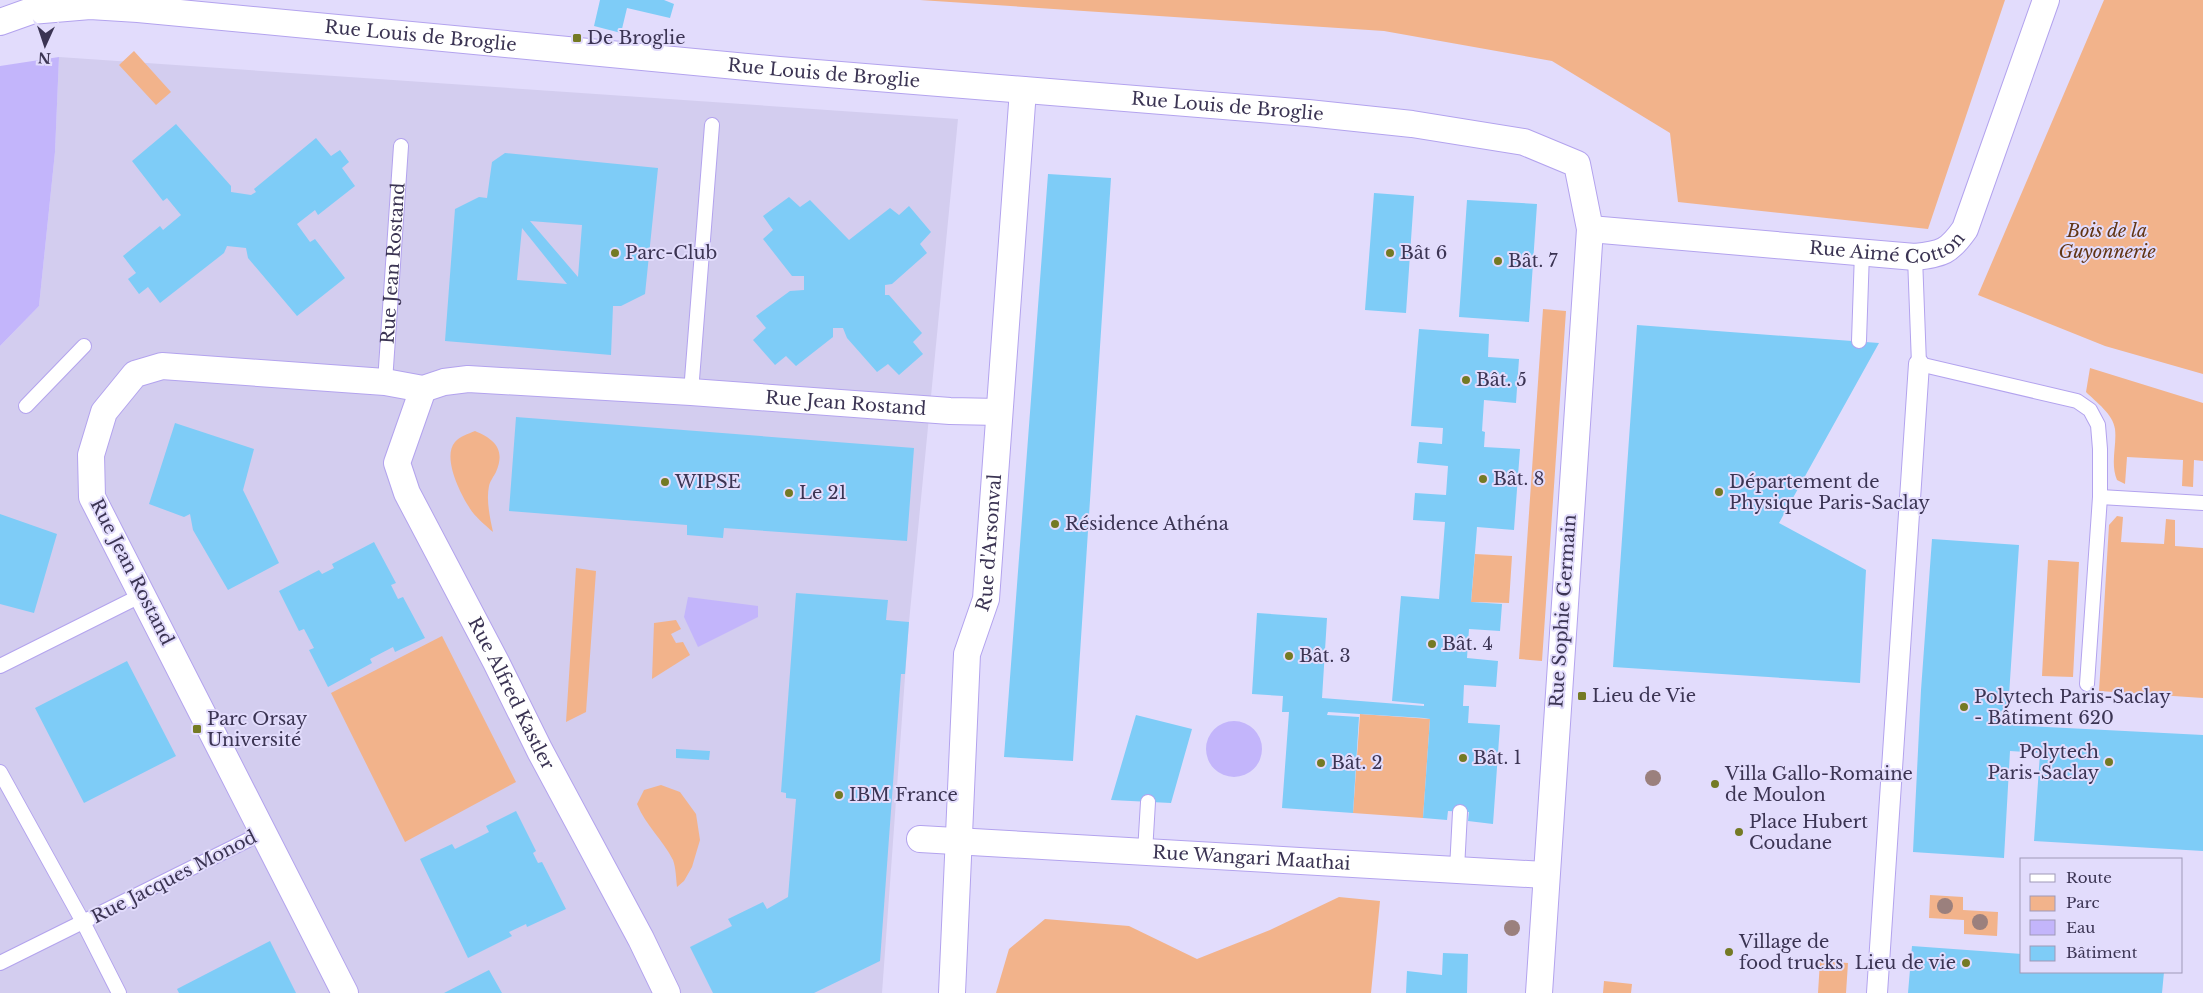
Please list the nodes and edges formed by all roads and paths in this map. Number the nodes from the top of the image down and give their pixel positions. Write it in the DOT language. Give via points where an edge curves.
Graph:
graph roads {
  1 [pos="2046,0"];
  2 [pos="139,4"];
  3 [pos="31,6"];
  4 [pos="0,22"];
  5 [pos="1023,90"];
  6 [pos="712,125"];
  7 [pos="401,146"];
  8 [pos="1590,229"];
  9 [pos="1862,252"];
  10 [pos="1915,257"];
  11 [pos="1859,341"];
  12 [pos="84,346"];
  13 [pos="1920,364"];
  14 [pos="385,382"];
  15 [pos="423,389"];
  16 [pos="690,392"];
  17 [pos="26,406"];
  18 [pos="999,412"];
  19 [pos="2100,497"];
  20 [pos="2203,503"];
  21 [pos="142,595"];
  22 [pos="0,666"];
  23 [pos="2087,684"];
  24 [pos="0,772"];
  25 [pos="1148,802"];
  26 [pos="1460,812"];
  27 [pos="264,832"];
  28 [pos="920,839"];
  29 [pos="960,841"];
  30 [pos="1145,852"];
  31 [pos="1457,869"];
  32 [pos="1545,875"];
  33 [pos="84,922"];
  34 [pos="0,963"];
  35 [pos="119,993"];
  36 [pos="346,993"];
  37 [pos="667,993"];
  38 [pos="952,993"];
  39 [pos="1539,993"];
  40 [pos="1877,993"];
  1 -- 10 [label="street, Rue Aimé Cotton" via="1966,229 1940,254"];
  2 -- 3 [label="street, Rue Louis de Broglie"];
  2 -- 5 [label="street, Rue Louis de Broglie" via="772,69"];
  3 -- 4 [label="street, Rue Louis de Broglie"];
  5 -- 8 [label="street, Rue Louis de Broglie" via="1308,113 1412,124 1524,142 1577,164"];
  5 -- 18 [label="street, Rue d'Arsonval"];
  6 -- 16 [label="lane"];
  7 -- 14 [label="lane, Rue Jean Rostand"];
  8 -- 9 [label="street, Rue Aimé Cotton"];
  8 -- 32 [label="street, Rue Sophie Germain"];
  9 -- 10 [label="street, Rue Aimé Cotton"];
  9 -- 11 [label="lane"];
  10 -- 13 [label="lane"];
  12 -- 17 [label="lane"];
  13 -- 19 [label="lane" via="2077,401 2090,410 2099,433"];
  13 -- 40 [label="street"];
  14 -- 15 [label="street, Rue Jean Rostand"];
  14 -- 21 [label="street, Rue Jean Rostand" via="162,366 135,374 104,412 91,454 92,497"];
  15 -- 16 [label="street, Rue Jean Rostand" via="468,379"];
  15 -- 37 [label="street, Rue Alfred Kastler" via="397,463 407,493"];
  16 -- 18 [label="street, Rue Jean Rostand"];
  18 -- 29 [label="street, Rue d'Arsonval" via="986,598 967,654"];
  19 -- 20 [label="lane"];
  19 -- 23 [label="lane"];
  21 -- 22 [label="lane"];
  21 -- 27 [label="street, Rue Jean Rostand"];
  24 -- 33 [label="lane, Rue Jacques Monod"];
  25 -- 30 [label="lane"];
  26 -- 31 [label="lane"];
  27 -- 33 [label="lane, Rue Jacques Monod"];
  27 -- 36 [label="street, Rue Jean Rostand"];
  28 -- 29 [label="street, Rue Wangari Maathai"];
  29 -- 30 [label="street, Rue Wangari Maathai"];
  29 -- 38 [label="street, Rue d'Arsonval"];
  30 -- 31 [label="street, Rue Wangari Maathai"];
  31 -- 32 [label="street, Rue Wangari Maathai"];
  32 -- 39 [label="street, Rue Sophie Germain"];
  33 -- 34 [label="lane, Rue Jacques Monod"];
  33 -- 35 [label="lane, Rue Jacques Monod"];
}
